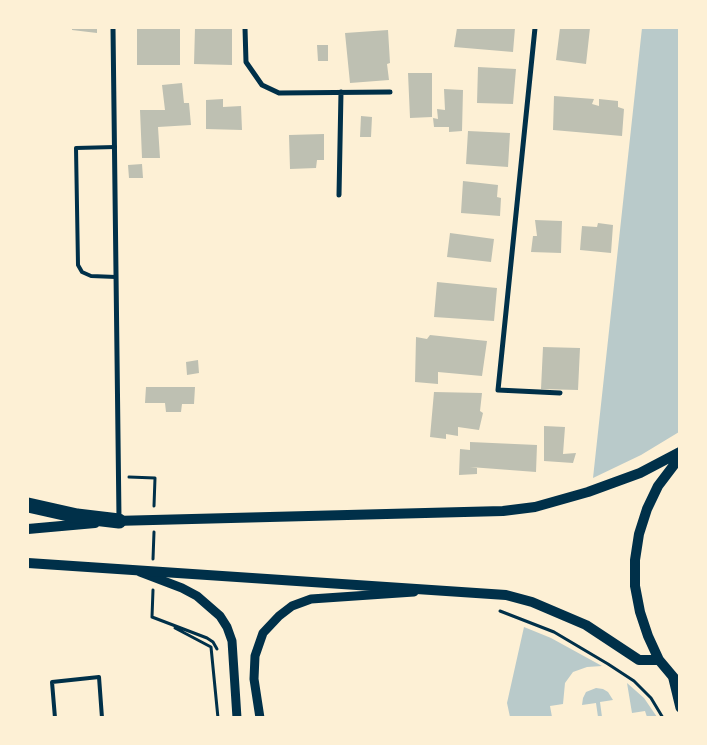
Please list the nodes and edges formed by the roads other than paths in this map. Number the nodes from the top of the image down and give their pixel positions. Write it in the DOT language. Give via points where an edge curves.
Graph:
graph roads {
  1 [pos="113,28"];
  2 [pos="245,28"];
  3 [pos="535,28"];
  4 [pos="341,92"];
  5 [pos="390,92"];
  6 [pos="115,147"];
  7 [pos="338,195"];
  8 [pos="116,277"];
  9 [pos="560,393"];
  10 [pos="680,452"];
  11 [pos="680,457"];
  12 [pos="28,505"];
  13 [pos="119,521"];
  14 [pos="28,529"];
  15 [pos="28,563"];
  16 [pos="131,569"];
  17 [pos="449,590"];
  18 [pos="659,660"];
  19 [pos="676,682"];
  20 [pos="680,708"];
  21 [pos="55,718"];
  22 [pos="102,718"];
  23 [pos="237,718"];
  24 [pos="260,718"];
  1 -- 6 [label="street"];
  2 -- 4 [label="street" via="246,62 262,84 278,93"];
  3 -- 9 [label="street" via="498,390"];
  4 -- 5 [label="street"];
  4 -- 7 [label="street"];
  6 -- 8 [label="street"];
  6 -- 8 [label="lane" via="76,148 78,265 82,272 91,276"];
  8 -- 13 [label="street"];
  10 -- 13 [label="main road" via="640,473 535,507 502,511"];
  11 -- 18 [label="main road" via="658,486 647,509 635,560 640,612"];
  12 -- 13 [label="highway"];
  13 -- 14 [label="main road"];
  15 -- 16 [label="main road"];
  16 -- 17 [label="main road"];
  16 -- 23 [label="street" via="182,588 220,616 232,641"];
  17 -- 18 [label="main road" via="506,595 532,602 586,625 639,660"];
  17 -- 24 [label="street" via="311,599 292,606 267,628 256,650 254,679"];
  18 -- 19 [label="main road"];
  19 -- 20 [label="street"];
  21 -- 22 [label="lane" via="52,682 99,677"];
}
